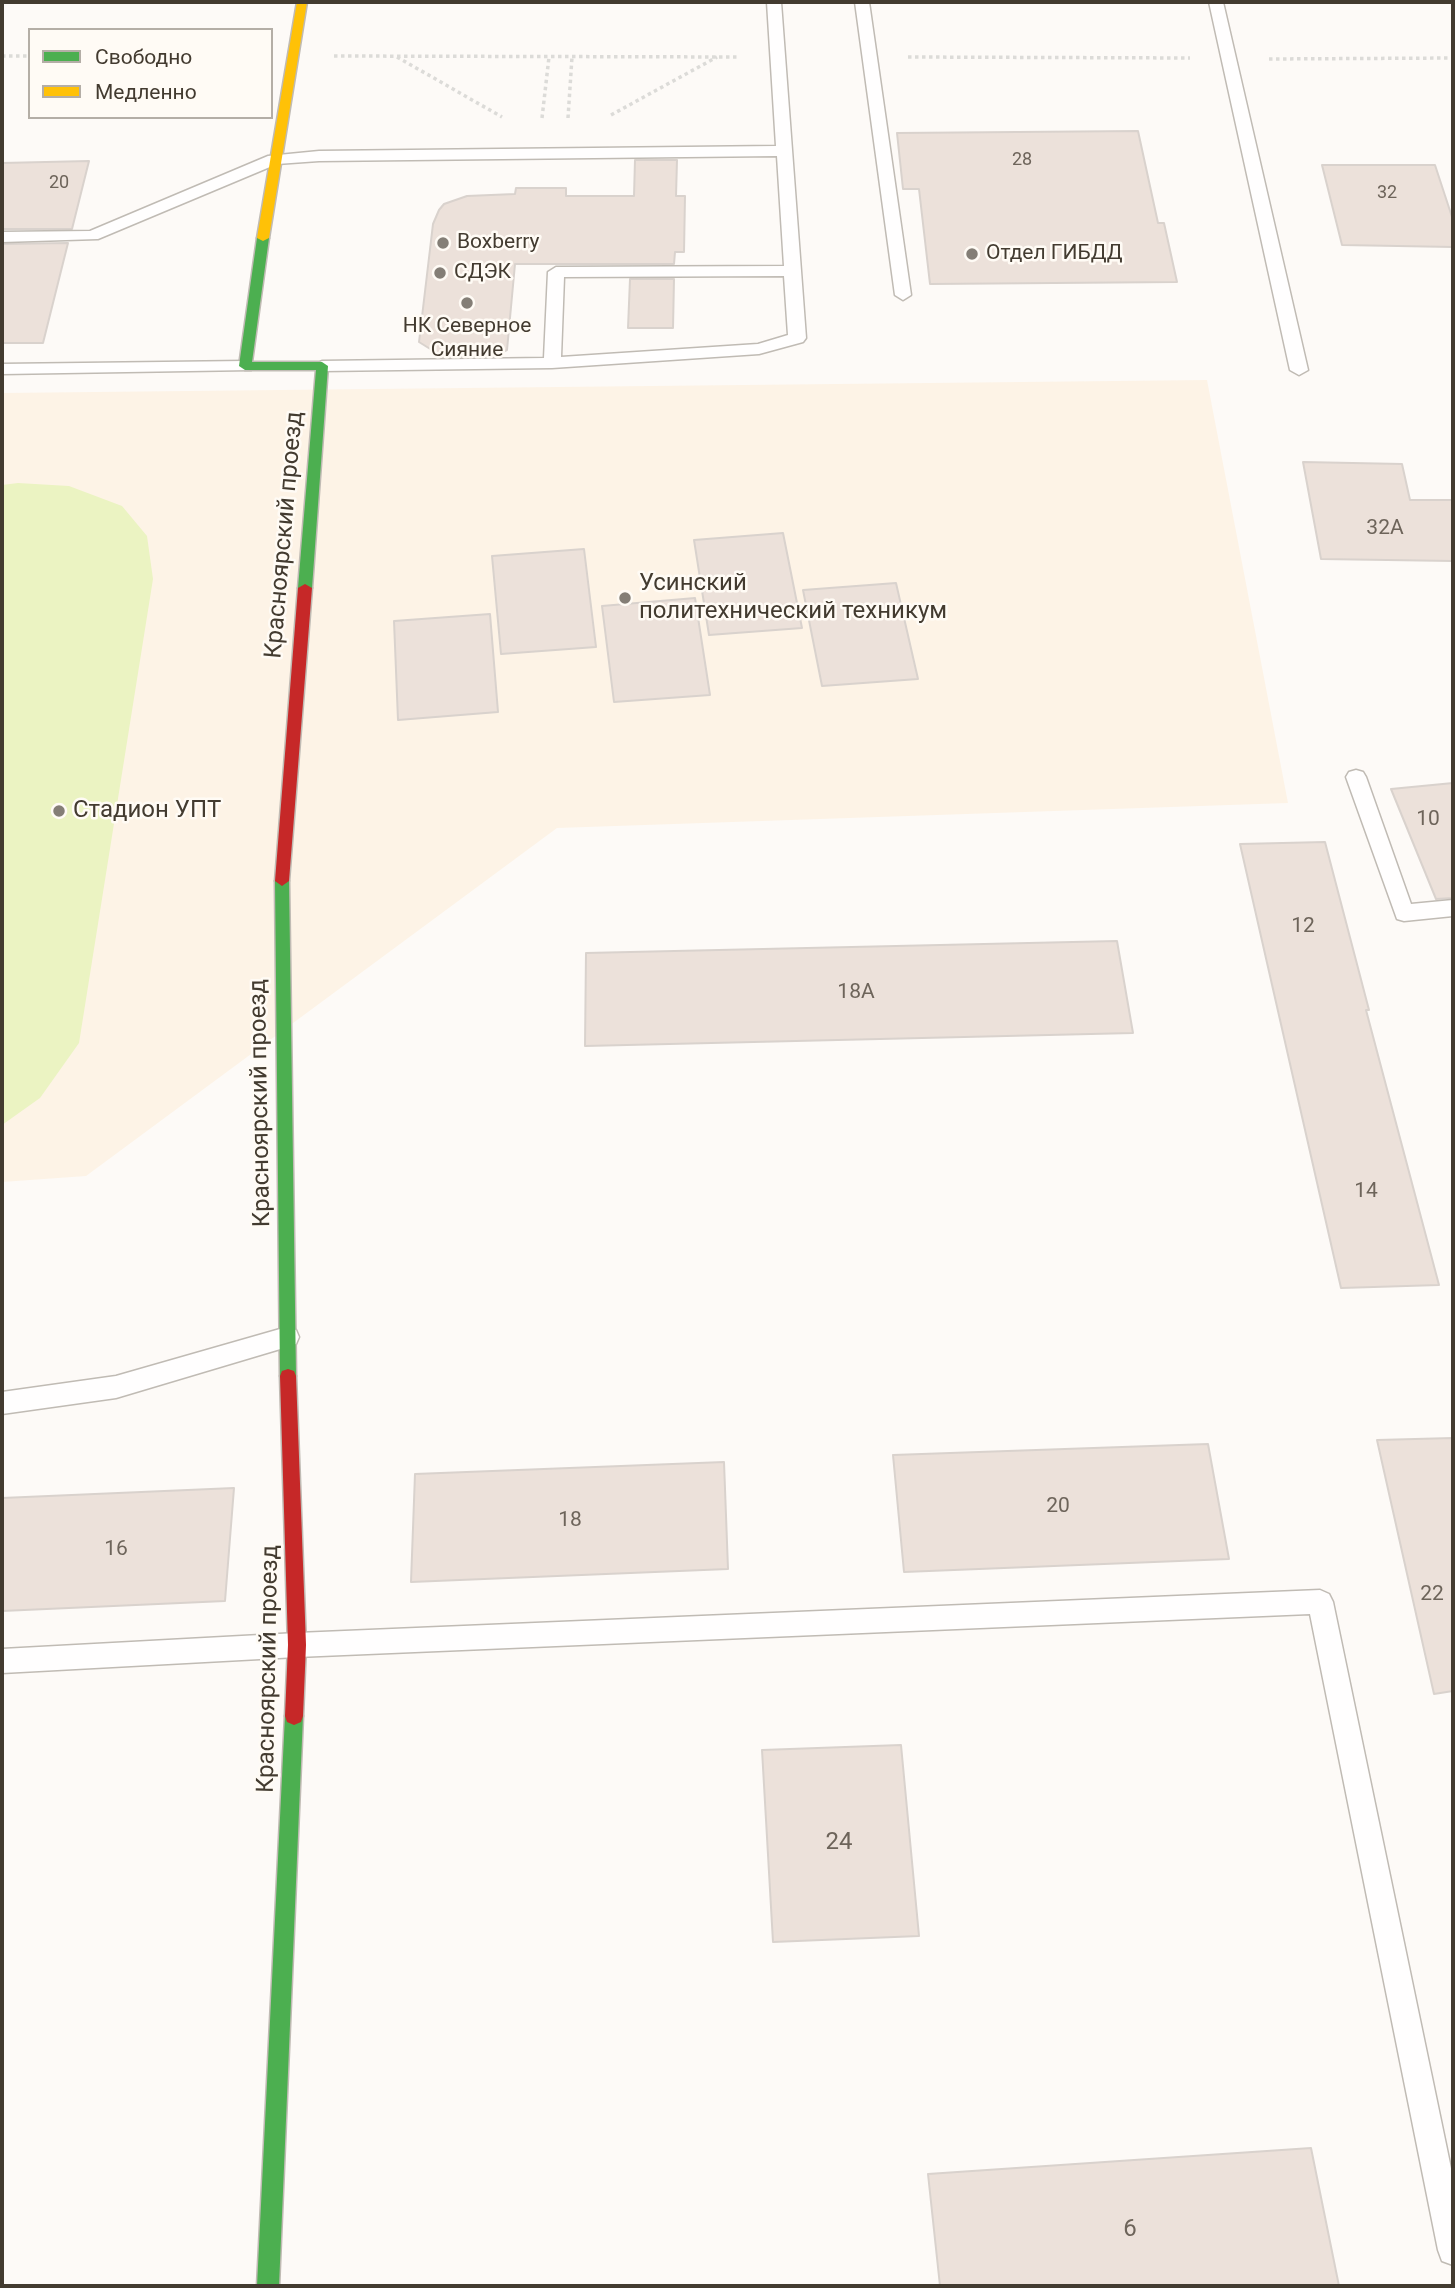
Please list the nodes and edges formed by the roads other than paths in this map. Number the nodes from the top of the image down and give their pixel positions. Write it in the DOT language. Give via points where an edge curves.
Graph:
graph roads {
  1 [pos="302,2"];
  2 [pos="774,2"];
  3 [pos="862,2"];
  4 [pos="1216,2"];
  5 [pos="784,151"];
  6 [pos="274,159"];
  7 [pos="2,237"];
  8 [pos="792,271"];
  9 [pos="903,295"];
  10 [pos="552,363"];
  11 [pos="245,366"];
  12 [pos="322,366"];
  13 [pos="2,369"];
  14 [pos="1299,370"];
  15 [pos="1356,776"];
  16 [pos="1453,908"];
  17 [pos="287,1337"];
  18 [pos="2,1403"];
  19 [pos="297,1645"];
  20 [pos="2,1661"];
  21 [pos="1453,2250"];
  22 [pos="268,2286"];
  1 -- 6 [label="street"];
  2 -- 5 [label="lane"];
  3 -- 9 [label="lane"];
  4 -- 14 [label="lane"];
  5 -- 6 [label="lane" via="540,146"];
  5 -- 8 [label="lane"];
  6 -- 7 [label="lane" via="92,236"];
  6 -- 11 [label="street"];
  8 -- 10 [label="lane" via="797,338 759,349"];
  8 -- 10 [label="lane" via="556,272"];
  10 -- 12 [label="lane"];
  11 -- 12 [label="street"];
  11 -- 13 [label="lane"];
  12 -- 17 [label="street, Красноярский проезд" via="281,899"];
  15 -- 16 [label="lane" via="1404,913"];
  17 -- 18 [label="lane" via="116,1387"];
  17 -- 19 [label="street, Красноярский проезд"];
  19 -- 20 [label="lane"];
  19 -- 21 [label="lane" via="1320,1602"];
  19 -- 22 [label="street, Красноярский проезд"];
}
